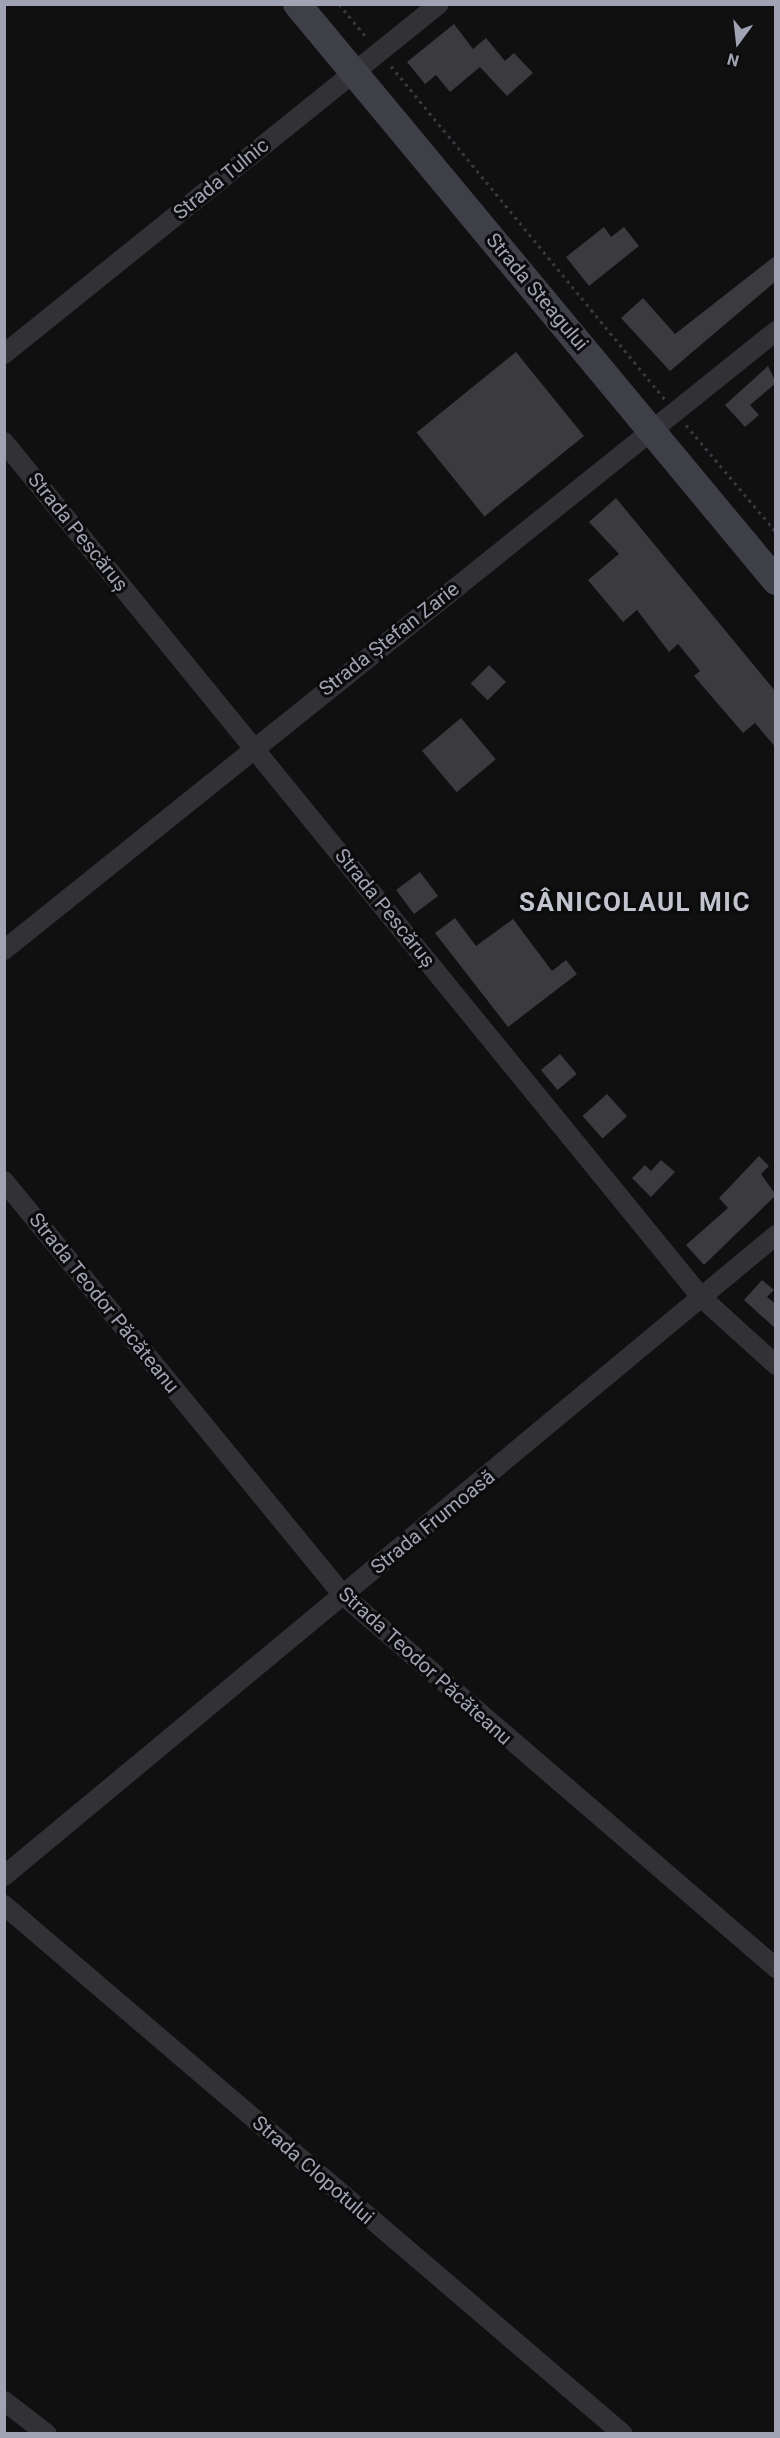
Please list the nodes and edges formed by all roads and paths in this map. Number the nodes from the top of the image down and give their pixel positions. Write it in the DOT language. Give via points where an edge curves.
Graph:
graph roads {
  1 [pos="297,4"];
  2 [pos="339,4"];
  3 [pos="439,4"];
  4 [pos="379,52"];
  5 [pos="354,73"];
  6 [pos="776,331"];
  7 [pos="4,354"];
  8 [pos="666,422"];
  9 [pos="4,442"];
  10 [pos="776,532"];
  11 [pos="776,581"];
  12 [pos="253,745"];
  13 [pos="4,950"];
  14 [pos="4,1181"];
  15 [pos="776,1235"];
  16 [pos="700,1297"];
  17 [pos="776,1365"];
  18 [pos="343,1595"];
  19 [pos="4,1876"];
  20 [pos="4,1905"];
  21 [pos="776,1968"];
  22 [pos="4,2401"];
  23 [pos="46,2433"];
  24 [pos="623,2433"];
  1 -- 5 [label="main road, Strada Steagului"];
  2 -- 4 [label="path"];
  3 -- 4 [label="street, Strada Tulnic"];
  4 -- 5 [label="street, Strada Tulnic"];
  4 -- 8 [label="path"];
  5 -- 7 [label="street, Strada Tulnic"];
  5 -- 8 [label="main road, Strada Steagului"];
  6 -- 8 [label="street, Strada Ștefan Zarie"];
  8 -- 10 [label="path"];
  8 -- 11 [label="main road, Strada Steagului"];
  8 -- 12 [label="street, Strada Ștefan Zarie"];
  9 -- 12 [label="street, Strada Pescăruș"];
  12 -- 13 [label="street, Strada Ștefan Zarie"];
  12 -- 16 [label="street, Strada Pescăruș"];
  14 -- 18 [label="street, Strada Teodor Păcăteanu"];
  15 -- 16 [label="street, Strada Frumoasă"];
  16 -- 17 [label="street, Strada Pescăruș"];
  16 -- 18 [label="street, Strada Frumoasă"];
  18 -- 19 [label="street, Strada Frumoasă"];
  18 -- 21 [label="street, Strada Teodor Păcăteanu"];
  20 -- 24 [label="street, Strada Clopotului"];
  22 -- 23 [label="street"];
}
